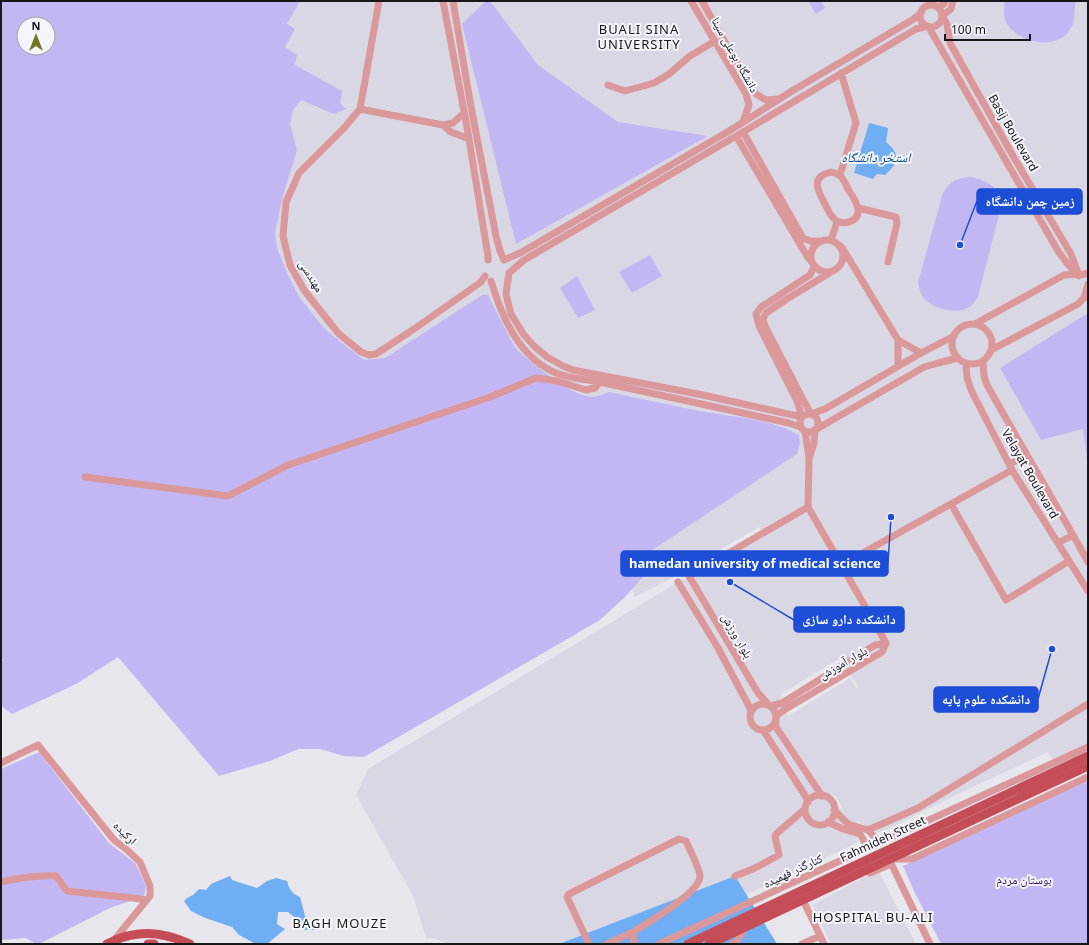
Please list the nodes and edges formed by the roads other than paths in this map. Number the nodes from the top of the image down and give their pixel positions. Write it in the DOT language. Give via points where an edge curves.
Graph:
graph roads {
  1 [pos="379,1"];
  2 [pos="443,1"];
  3 [pos="453,1"];
  4 [pos="691,1"];
  5 [pos="702,1"];
  6 [pos="945,1"];
  7 [pos="953,1"];
  8 [pos="922,7"];
  9 [pos="938,7"];
  10 [pos="942,16"];
  11 [pos="928,26"];
  12 [pos="715,41"];
  13 [pos="841,73"];
  14 [pos="608,85"];
  15 [pos="779,99"];
  16 [pos="360,109"];
  17 [pos="464,113"];
  18 [pos="742,122"];
  19 [pos="443,126"];
  20 [pos="744,132"];
  21 [pos="736,136"];
  22 [pos="469,139"];
  23 [pos="840,175"];
  24 [pos="858,208"];
  25 [pos="837,222"];
  26 [pos="831,240"];
  27 [pos="819,241"];
  28 [pos="840,246"];
  29 [pos="488,260"];
  30 [pos="888,262"];
  31 [pos="813,264"];
  32 [pos="831,272"];
  33 [pos="1088,273"];
  34 [pos="1079,276"];
  35 [pos="1088,284"];
  36 [pos="975,324"];
  37 [pos="954,336"];
  38 [pos="898,340"];
  39 [pos="991,350"];
  40 [pos="921,353"];
  41 [pos="958,358"];
  42 [pos="984,360"];
  43 [pos="966,363"];
  44 [pos="898,366"];
  45 [pos="601,379"];
  46 [pos="811,414"];
  47 [pos="802,417"];
  48 [pos="802,429"];
  49 [pos="815,430"];
  50 [pos="1026,455"];
  51 [pos="810,459"];
  52 [pos="1011,467"];
  53 [pos="85,477"];
  54 [pos="951,504"];
  55 [pos="808,507"];
  56 [pos="1073,535"];
  57 [pos="1058,543"];
  58 [pos="1069,561"];
  59 [pos="1088,562"];
  60 [pos="841,565"];
  61 [pos="678,582"];
  62 [pos="1088,592"];
  63 [pos="842,671"];
  64 [pos="1088,704"];
  65 [pos="770,705"];
  66 [pos="751,710"];
  67 [pos="776,717"];
  68 [pos="763,730"];
  69 [pos="1088,747"];
  70 [pos="1088,756"];
  71 [pos="1,763"];
  72 [pos="1088,766"];
  73 [pos="1088,777"];
  74 [pos="822,796"];
  75 [pos="808,802"];
  76 [pos="805,809"];
  77 [pos="834,810"];
  78 [pos="828,822"];
  79 [pos="868,830"];
  80 [pos="868,848"];
  81 [pos="886,854"];
  82 [pos="735,876"];
  83 [pos="1,882"];
  84 [pos="146,900"];
  85 [pos="804,901"];
  86 [pos="746,927"];
  87 [pos="633,932"];
  88 [pos="820,936"];
  89 [pos="110,942"];
  90 [pos="148,944"];
  91 [pos="154,944"];
  92 [pos="190,944"];
  93 [pos="589,944"];
  94 [pos="607,944"];
  95 [pos="634,944"];
  96 [pos="659,944"];
  97 [pos="688,944"];
  98 [pos="709,944"];
  99 [pos="732,944"];
  100 [pos="802,944"];
  101 [pos="824,944"];
  102 [pos="930,944"];
  1 -- 16 [label="street"];
  2 -- 17 [label="street"];
  3 -- 18 [label="street" via="496,236 504,260 522,252"];
  4 -- 12 [label="street, دانشگاه بوعلی سینا"];
  5 -- 15 [label="street, دانشگاه بوعلی سینا" via="756,94 766,100"];
  6 -- 9 [label="street"];
  7 -- 10 [label="street" via="951,9"];
  8 -- 9 [label="street"];
  8 -- 11 [label="street" via="920,16 922,22"];
  8 -- 15 [label="street" via="912,20"];
  9 -- 10 [label="street"];
  10 -- 11 [label="street" via="938,24"];
  10 -- 34 [label="street, Basij Boulevard" via="947,24 950,43 1071,254"];
  11 -- 13 [label="street" via="916,29"];
  11 -- 34 [label="street, Basij Boulevard" via="1058,251"];
  12 -- 14 [label="street" via="654,83 625,91"];
  12 -- 18 [label="street, دانشگاه بوعلی سینا" via="746,94 750,106"];
  13 -- 20 [label="street"];
  13 -- 23 [label="street" via="856,123"];
  15 -- 18 [label="street"];
  16 -- 19 [label="street"];
  16 -- 45 [label="street, مهندسی" via="299,173 286,202 283,236 290,265 304,290 338,333 361,352 376,354 488,279 516,339 529,355 547,368 569,377"];
  17 -- 19 [label="street" via="453,123"];
  17 -- 22 [label="street"];
  19 -- 22 [label="street"];
  20 -- 21 [label="street"];
  20 -- 27 [label="street" via="804,238"];
  21 -- 31 [label="street"];
  21 -- 45 [label="street" via="524,260 509,273 506,294 511,314 524,335 547,357 563,366"];
  22 -- 29 [label="street"];
  23 -- 24 [label="street"];
  23 -- 25 [label="street" via="825,173 817,182 818,192 832,218"];
  24 -- 25 [label="street" via="857,216 850,222"];
  24 -- 30 [label="street" via="896,217 897,223"];
  25 -- 26 [label="street"];
  26 -- 27 [label="street"];
  26 -- 28 [label="street"];
  27 -- 31 [label="street" via="810,255"];
  28 -- 32 [label="street" via="843,251 842,262 840,267"];
  28 -- 38 [label="street"];
  31 -- 32 [label="street" via="822,272"];
  31 -- 47 [label="street" via="810,275 761,307 756,314 759,326 797,401"];
  32 -- 46 [label="street" via="766,313 763,319"];
  33 -- 34 [label="street"];
  34 -- 36 [label="street" via="1070,274 1061,277"];
  35 -- 39 [label="street" via="1084,298 1078,304"];
  36 -- 37 [label="street" via="963,326"];
  36 -- 39 [label="street" via="991,335"];
  37 -- 40 [label="street"];
  37 -- 41 [label="street" via="953,351"];
  38 -- 40 [label="street"];
  38 -- 44 [label="street"];
  39 -- 42 [label="street"];
  40 -- 44 [label="street"];
  41 -- 43 [label="street"];
  41 -- 49 [label="street" via="924,367"];
  42 -- 43 [label="street"];
  42 -- 50 [label="street, Velayat Boulevard" via="987,385"];
  43 -- 52 [label="street, Velayat Boulevard" via="967,378 972,392"];
  44 -- 46 [label="street" via="825,409"];
  45 -- 47 [label="street" via="710,397"];
  45 -- 48 [label="street" via="789,422"];
  45 -- 53 [label="street" via="595,388 586,390 536,378 490,397 288,465 228,496"];
  46 -- 47 [label="street"];
  46 -- 49 [label="street" via="818,422"];
  47 -- 48 [label="street"];
  48 -- 49 [label="street" via="810,432"];
  48 -- 51 [label="street"];
  49 -- 51 [label="street"];
  50 -- 52 [label="street"];
  50 -- 56 [label="street, Velayat Boulevard"];
  51 -- 55 [label="street"];
  52 -- 54 [label="street"];
  52 -- 57 [label="street, Velayat Boulevard"];
  54 -- 58 [label="street" via="1006,600"];
  54 -- 60 [label="street"];
  55 -- 60 [label="street"];
  55 -- 65 [label="street, بلوار ورزش" via="689,576 758,693"];
  56 -- 57 [label="street"];
  56 -- 59 [label="street, Velayat Boulevard"];
  57 -- 58 [label="street, Velayat Boulevard"];
  58 -- 62 [label="street, Velayat Boulevard"];
  60 -- 63 [label="street, بلوار آموزش" via="886,643 882,652"];
  61 -- 66 [label="street, بلوار ورزش" via="718,648"];
  63 -- 65 [label="street, بلوار آموزش" via="782,703"];
  63 -- 67 [label="street, بلوار آموزش"];
  64 -- 79 [label="street" via="918,808"];
  65 -- 66 [label="street" via="764,703"];
  65 -- 67 [label="street"];
  66 -- 68 [label="street" via="752,724"];
  67 -- 68 [label="street" via="770,728"];
  67 -- 74 [label="street" via="776,727"];
  68 -- 75 [label="street"];
  69 -- 81 [label="street, کنارگذر فهمیده"];
  70 -- 81 [label="main road, Fahmideh Street"];
  71 -- 84 [label="street, ارکیده" via="38,745 114,840 140,862 150,886 150,896"];
  72 -- 81 [label="main road, Fahmideh Street"];
  73 -- 81 [label="street, کنارگذر فهمیده" via="912,859"];
  74 -- 75 [label="street" via="814,796"];
  74 -- 77 [label="street" via="830,799"];
  75 -- 76 [label="street"];
  76 -- 78 [label="street" via="811,821 819,824"];
  76 -- 82 [label="street" via="776,834 779,855"];
  77 -- 78 [label="street"];
  77 -- 79 [label="street" via="848,824"];
  78 -- 80 [label="street" via="860,834"];
  79 -- 81 [label="street"];
  80 -- 81 [label="street, کنارگذر فهمیده"];
  80 -- 96 [label="street, کنارگذر فهمیده"];
  81 -- 85 [label="main road, Fahmideh Street"];
  81 -- 97 [label="main road, Fahmideh Street"];
  81 -- 102 [label="street"];
  83 -- 84 [label="street" via="56,876 67,891"];
  84 -- 89 [label="street"];
  85 -- 86 [label="main road, Fahmideh Street"];
  85 -- 88 [label="street"];
  86 -- 98 [label="main road, Fahmideh Street"];
  86 -- 99 [label="street"];
  87 -- 93 [label="street" via="667,911 696,886 700,874 686,841 678,839 569,894 567,897"];
  87 -- 94 [label="street"];
  87 -- 95 [label="street"];
  88 -- 100 [label="street"];
  88 -- 101 [label="street"];
  89 -- 92 [label="main road" via="135,934 155,933"];
  90 -- 91 [label="main road"];
}
